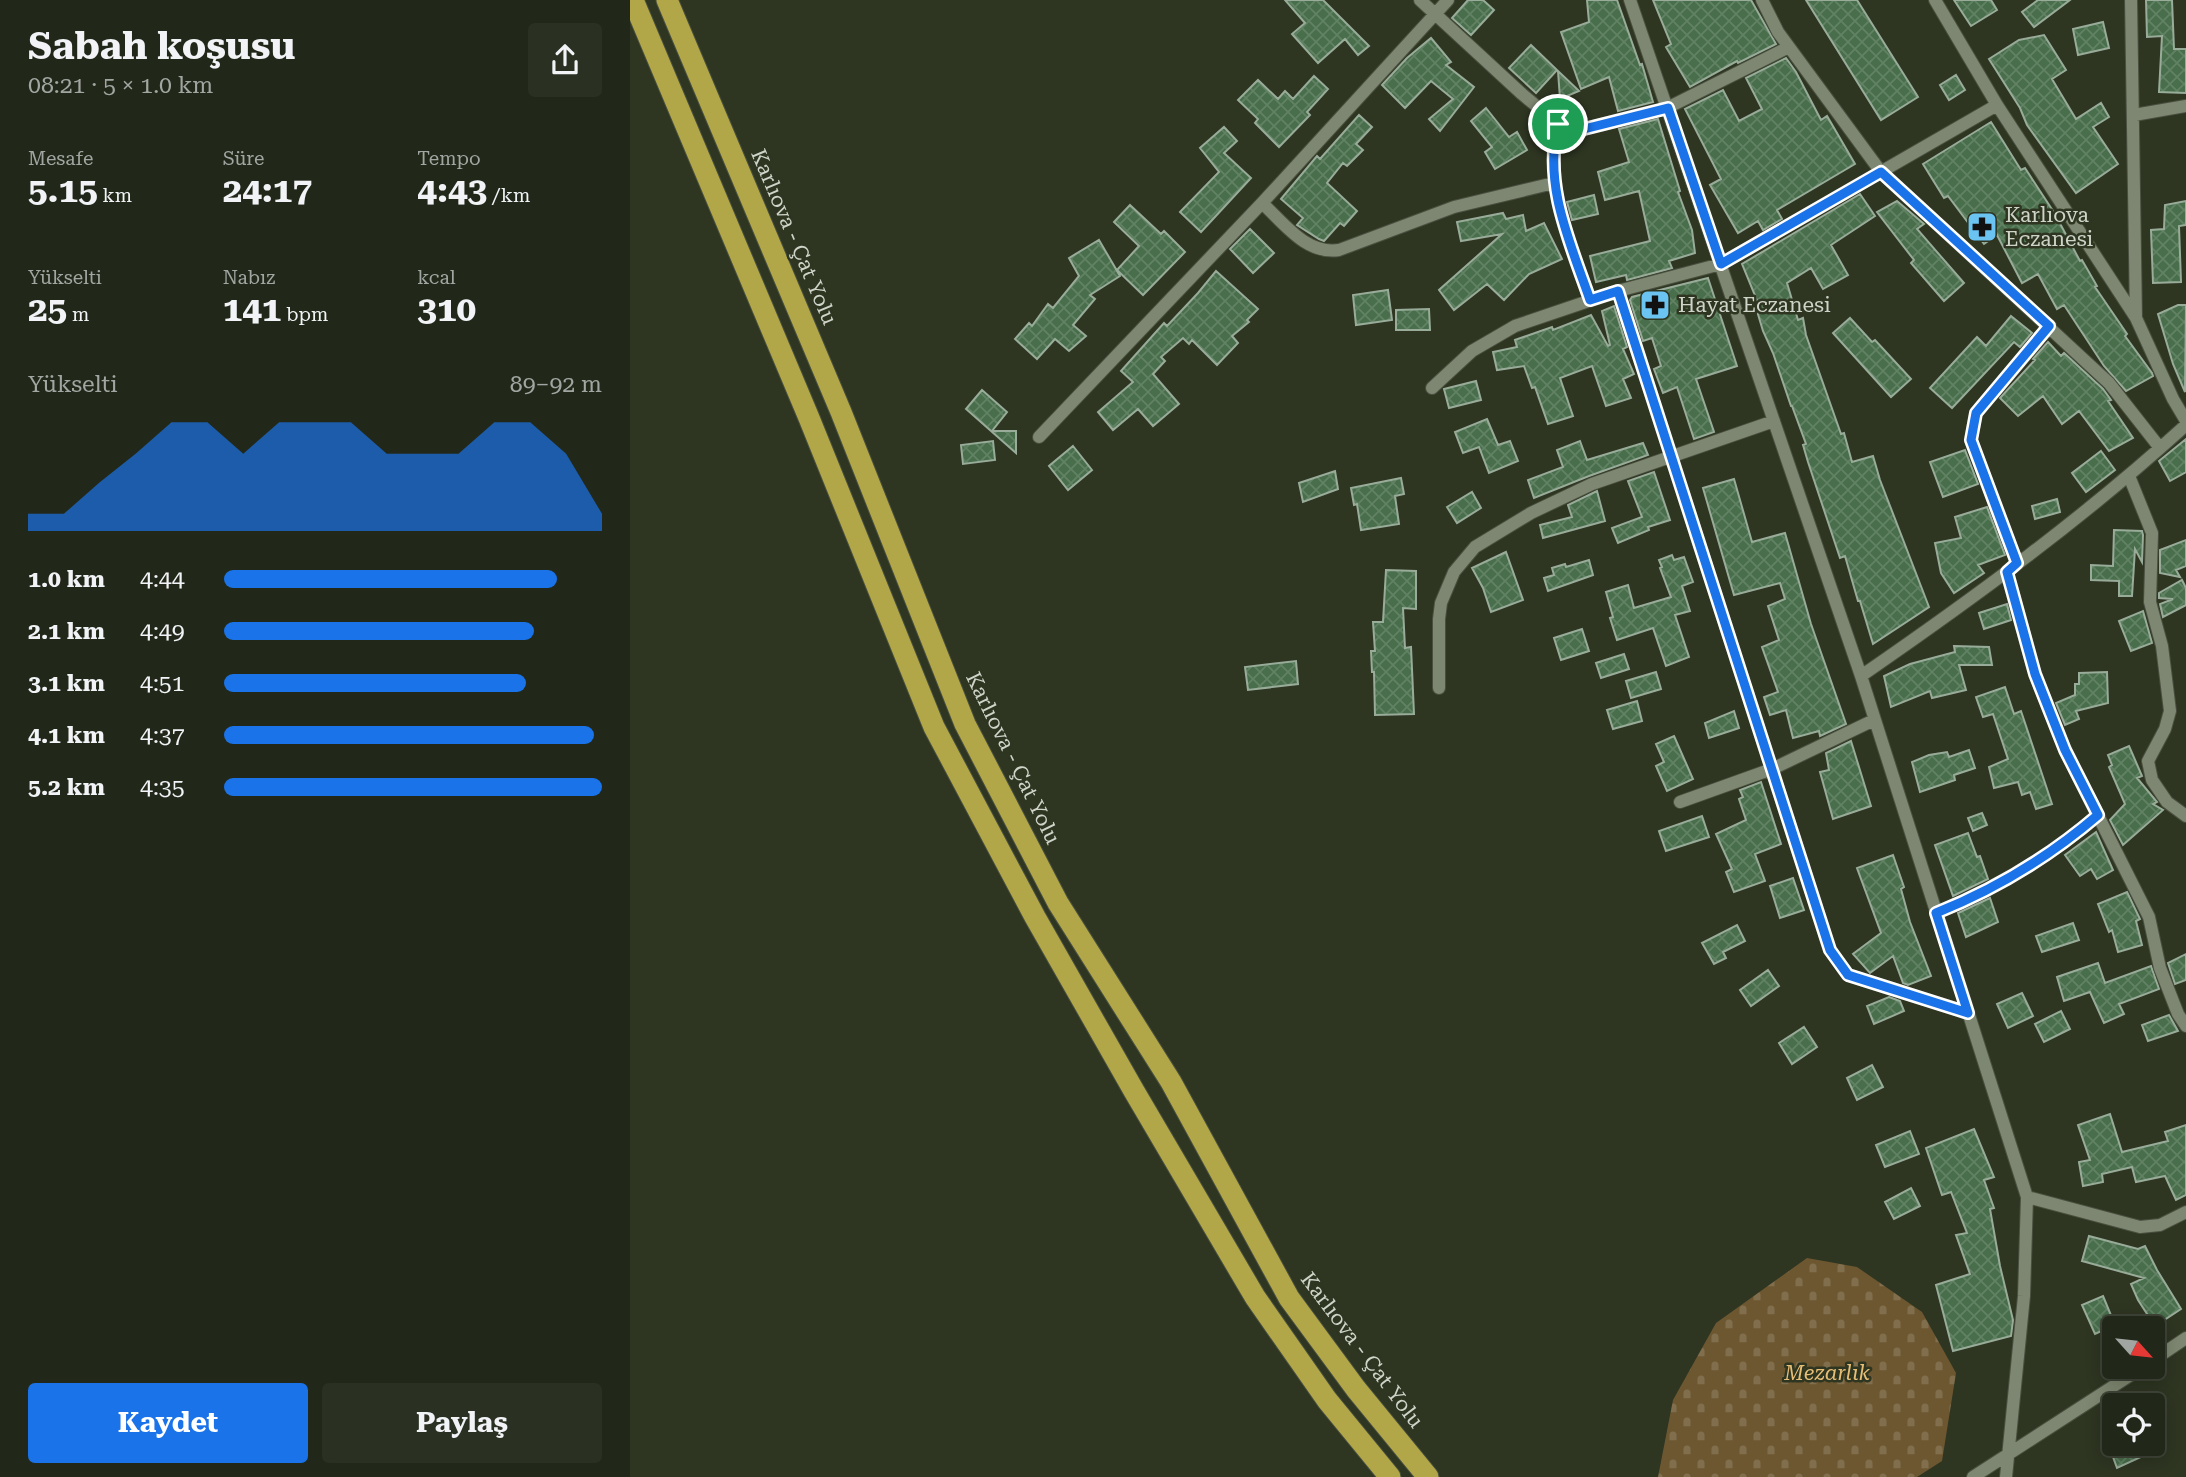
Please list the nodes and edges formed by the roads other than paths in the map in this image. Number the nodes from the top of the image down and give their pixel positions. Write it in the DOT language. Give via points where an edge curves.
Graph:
graph roads {
  1 [pos="633,0"];
  2 [pos="667,0"];
  3 [pos="1420,0"];
  4 [pos="1448,0"];
  5 [pos="1630,0"];
  6 [pos="1762,0"];
  7 [pos="1935,0"];
  8 [pos="2132,0"];
  9 [pos="1434,15"];
  10 [pos="1789,47"];
  11 [pos="1997,105"];
  12 [pos="2186,106"];
  13 [pos="1668,108"];
  14 [pos="2134,116"];
  15 [pos="1558,124"];
  16 [pos="1881,172"];
  17 [pos="1553,184"];
  18 [pos="1262,203"];
  19 [pos="1721,264"];
  20 [pos="1618,291"];
  21 [pos="1590,300"];
  22 [pos="2136,318"];
  23 [pos="2049,326"];
  24 [pos="1432,388"];
  25 [pos="1774,421"];
  26 [pos="2186,423"];
  27 [pos="1039,437"];
  28 [pos="2160,448"];
  29 [pos="1671,455"];
  30 [pos="2129,476"];
  31 [pos="2012,567"];
  32 [pos="1861,676"];
  33 [pos="1439,688"];
  34 [pos="1874,720"];
  35 [pos="1772,769"];
  36 [pos="1680,802"];
  37 [pos="2098,815"];
  38 [pos="2186,816"];
  39 [pos="1936,913"];
  40 [pos="1968,1013"];
  41 [pos="2186,1026"];
  42 [pos="2027,1197"];
  43 [pos="2186,1212"];
  44 [pos="2186,1338"];
  45 [pos="2165,1352"];
  46 [pos="2125,1379"];
  47 [pos="2009,1454"];
  48 [pos="1390,1477"];
  49 [pos="1428,1477"];
  50 [pos="1973,1477"];
  51 [pos="2006,1477"];
  1 -- 48 [label="highway" via="934,727 1042,928 1255,1297 1327,1400"];
  2 -- 49 [label="highway, Karlıova - Çat Yolu" via="841,412 965,724 1058,903 1171,1082 1289,1298"];
  3 -- 9 [label="street"];
  4 -- 9 [label="street"];
  5 -- 13 [label="street"];
  6 -- 10 [label="street"];
  7 -- 11 [label="street"];
  8 -- 14 [label="street"];
  9 -- 15 [label="street"];
  9 -- 18 [label="street"];
  10 -- 13 [label="street"];
  10 -- 16 [label="street"];
  11 -- 16 [label="street"];
  11 -- 22 [label="street"];
  12 -- 14 [label="street"];
  13 -- 15 [label="street" via="1580,130"];
  13 -- 19 [label="street"];
  14 -- 22 [label="street"];
  15 -- 17 [label="street" via="1552,146"];
  16 -- 19 [label="street"];
  16 -- 23 [label="street"];
  17 -- 18 [label="street" via="1454,207 1330,251 1304,242"];
  17 -- 21 [label="street"];
  18 -- 27 [label="street"];
  19 -- 20 [label="street"];
  19 -- 25 [label="street"];
  20 -- 21 [label="street"];
  20 -- 29 [label="street"];
  21 -- 24 [label="street" via="1528,320 1491,338"];
  22 -- 26 [label="street"];
  23 -- 28 [label="street" via="2109,383"];
  23 -- 31 [label="street" via="1976,413 1971,440"];
  25 -- 29 [label="street"];
  25 -- 32 [label="street"];
  26 -- 28 [label="street"];
  28 -- 30 [label="street"];
  29 -- 33 [label="street" via="1561,498 1475,547 1450,580 1441,603"];
  29 -- 35 [label="street"];
  30 -- 31 [label="street"];
  30 -- 38 [label="street" via="2152,533 2150,602 2162,646 2170,711 2148,761 2152,780 2167,802"];
  31 -- 32 [label="street"];
  31 -- 37 [label="street" via="2035,674 2065,750"];
  32 -- 34 [label="street"];
  34 -- 35 [label="street"];
  34 -- 39 [label="street"];
  35 -- 36 [label="street"];
  35 -- 40 [label="street" via="1830,950 1848,975"];
  37 -- 39 [label="street" via="2034,864"];
  37 -- 41 [label="street" via="2149,917 2161,968"];
  39 -- 40 [label="street"];
  40 -- 42 [label="street"];
  42 -- 43 [label="street" via="2140,1227 2160,1225"];
  42 -- 47 [label="street" via="2024,1296"];
  44 -- 45 [label="street"];
  46 -- 47 [label="street"];
  47 -- 50 [label="street"];
  47 -- 51 [label="street"];
}
